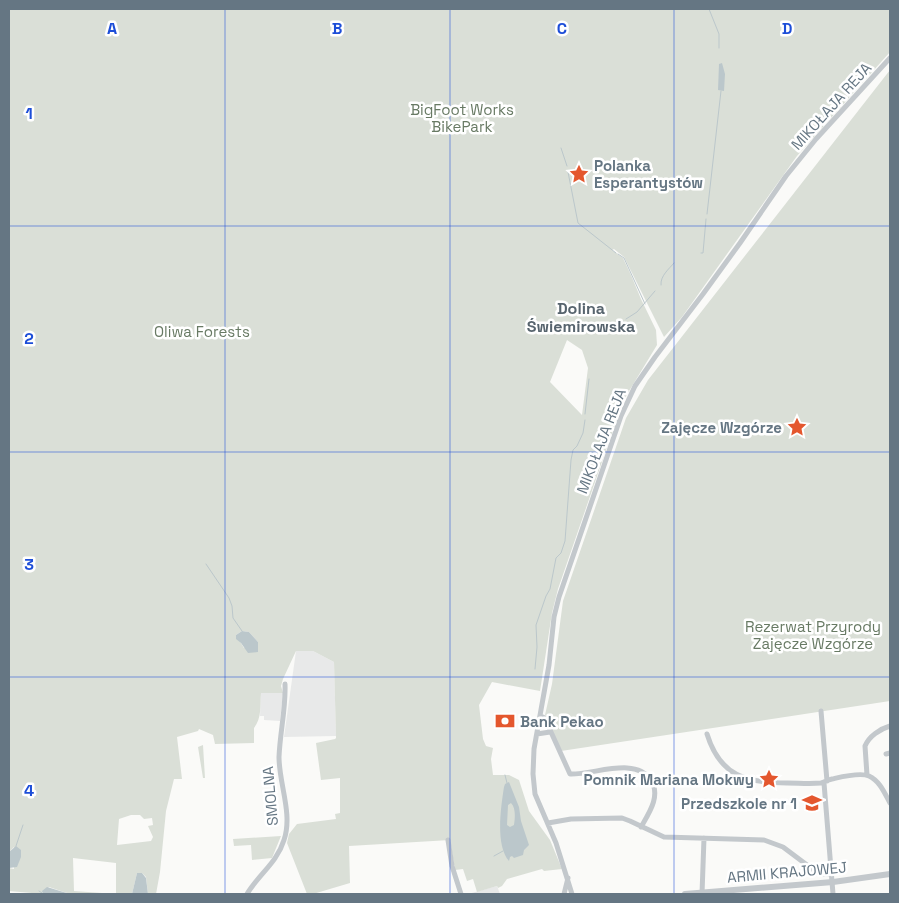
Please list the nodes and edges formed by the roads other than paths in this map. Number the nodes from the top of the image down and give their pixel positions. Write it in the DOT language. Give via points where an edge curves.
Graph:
graph roads {
  1 [pos="890,58"];
  2 [pos="284,684"];
  3 [pos="821,711"];
  4 [pos="540,716"];
  5 [pos="890,726"];
  6 [pos="550,732"];
  7 [pos="537,734"];
  8 [pos="707,734"];
  9 [pos="867,775"];
  10 [pos="825,782"];
  11 [pos="890,803"];
  12 [pos="548,823"];
  13 [pos="641,827"];
  14 [pos="704,838"];
  15 [pos="448,840"];
  16 [pos="832,874"];
  17 [pos="890,874"];
  18 [pos="568,877"];
  19 [pos="832,882"];
  20 [pos="702,893"];
  21 [pos="248,894"];
  22 [pos="461,894"];
  23 [pos="564,894"];
  24 [pos="572,894"];
  25 [pos="685,894"];
  26 [pos="834,894"];
  1 -- 4 [label="street, MIKOŁAJA REJA" via="786,176 655,357 628,401 559,597"];
  2 -- 21 [label="street, SMOLNA" via="279,759 286,831 275,859"];
  3 -- 10 [label="street"];
  4 -- 6 [label="street"];
  4 -- 7 [label="street, MIKOŁAJA REJA"];
  5 -- 9 [label="street" via="866,743"];
  6 -- 7 [label="street"];
  6 -- 13 [label="street" via="570,774 625,767 643,771 655,792 652,809"];
  7 -- 12 [label="street, MIKOŁAJA REJA" via="533,781 539,806"];
  8 -- 10 [label="street" via="711,747 722,762 751,781"];
  9 -- 10 [label="street"];
  9 -- 11 [label="street" via="879,784"];
  10 -- 16 [label="street"];
  12 -- 13 [label="street" via="614,818 630,820"];
  12 -- 18 [label="street, MIKOŁAJA REJA"];
  13 -- 14 [label="street" via="664,837"];
  14 -- 16 [label="street" via="770,841 819,874"];
  14 -- 20 [label="street"];
  15 -- 22 [label="street"];
  16 -- 19 [label="street"];
  17 -- 19 [label="street, ARMII KRAJOWEJ"];
  18 -- 23 [label="street"];
  18 -- 24 [label="street, MIKOŁAJA REJA"];
  19 -- 20 [label="street, ARMII KRAJOWEJ"];
  19 -- 26 [label="street"];
  20 -- 25 [label="street, ARMII KRAJOWEJ"];
}
